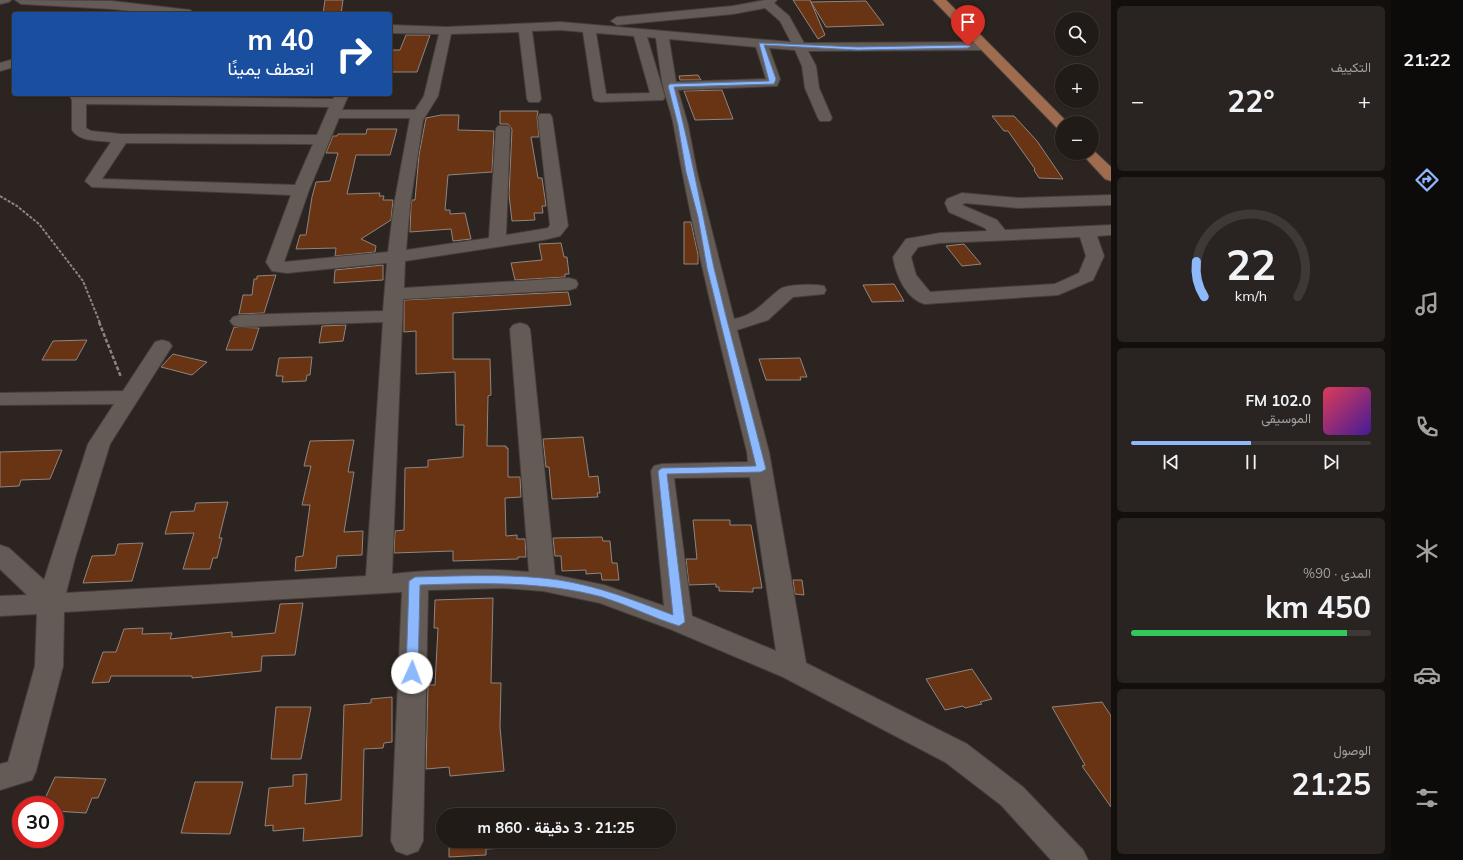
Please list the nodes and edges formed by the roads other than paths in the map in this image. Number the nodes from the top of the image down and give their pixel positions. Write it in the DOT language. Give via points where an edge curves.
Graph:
graph roads {
  1 [pos="0,0"];
  2 [pos="5,0"];
  3 [pos="21,0"];
  4 [pos="178,0"];
  5 [pos="939,0"];
  6 [pos="769,2"];
  7 [pos="115,3"];
  8 [pos="162,11"];
  9 [pos="144,12"];
  10 [pos="171,12"];
  11 [pos="561,26"];
  12 [pos="525,28"];
  13 [pos="589,28"];
  14 [pos="392,29"];
  15 [pos="446,31"];
  16 [pos="639,33"];
  17 [pos="662,35"];
  18 [pos="761,44"];
  19 [pos="984,46"];
  20 [pos="800,47"];
  21 [pos="12,64"];
  22 [pos="0,67"];
  23 [pos="670,86"];
  24 [pos="77,97"];
  25 [pos="158,98"];
  26 [pos="534,100"];
  27 [pos="338,104"];
  28 [pos="419,114"];
  29 [pos="545,117"];
  30 [pos="826,118"];
  31 [pos="1055,118"];
  32 [pos="503,129"];
  33 [pos="121,138"];
  34 [pos="322,140"];
  35 [pos="1096,160"];
  36 [pos="1111,176"];
  37 [pos="301,190"];
  38 [pos="1111,200"];
  39 [pos="1111,230"];
  40 [pos="1087,232"];
  41 [pos="1000,235"];
  42 [pos="497,242"];
  43 [pos="396,257"];
  44 [pos="569,284"];
  45 [pos="817,290"];
  46 [pos="394,294"];
  47 [pos="392,316"];
  48 [pos="240,321"];
  49 [pos="726,327"];
  50 [pos="520,330"];
  51 [pos="162,346"];
  52 [pos="128,396"];
  53 [pos="0,399"];
  54 [pos="761,469"];
  55 [pos="0,554"];
  56 [pos="415,581"];
  57 [pos="544,582"];
  58 [pos="379,585"];
  59 [pos="51,602"];
  60 [pos="0,606"];
  61 [pos="679,622"];
  62 [pos="793,669"];
  63 [pos="0,777"];
  64 [pos="407,841"];
  65 [pos="1072,860"];
  1 -- 2 [label="street"];
  3 -- 7 [label="street"];
  4 -- 8 [label="street"];
  5 -- 19 [label="main road"];
  6 -- 11 [label="street" via="733,10"];
  6 -- 20 [label="street" via="785,19"];
  7 -- 9 [label="street"];
  8 -- 9 [label="street"];
  8 -- 10 [label="street"];
  11 -- 12 [label="street"];
  11 -- 13 [label="street"];
  12 -- 15 [label="street"];
  12 -- 26 [label="street"];
  13 -- 16 [label="street"];
  13 -- 16 [label="street" via="600,98 658,97"];
  14 -- 15 [label="street"];
  15 -- 28 [label="street" via="431,96 428,105"];
  16 -- 17 [label="street"];
  17 -- 18 [label="street"];
  17 -- 23 [label="street"];
  18 -- 20 [label="street"];
  18 -- 23 [label="street" via="773,79 772,83"];
  19 -- 20 [label="street"];
  19 -- 31 [label="main road"];
  20 -- 30 [label="street" via="809,66 812,88"];
  21 -- 22 [label="street"];
  23 -- 49 [label="street"];
  24 -- 25 [label="street"];
  24 -- 33 [label="street" via="79,130 87,135"];
  25 -- 27 [label="street"];
  27 -- 28 [label="street"];
  27 -- 34 [label="street"];
  28 -- 43 [label="street" via="402,205"];
  29 -- 42 [label="street" via="559,226 554,232 543,236"];
  32 -- 42 [label="street"];
  33 -- 34 [label="street"];
  33 -- 37 [label="street" via="93,181 98,184"];
  34 -- 37 [label="street"];
  35 -- 36 [label="main road"];
  37 -- 43 [label="street" via="275,262 278,266 287,268"];
  38 -- 41 [label="street" via="1018,203 962,198 953,203 955,208 991,224"];
  39 -- 40 [label="street"];
  40 -- 41 [label="street"];
  40 -- 41 [label="street" via="1094,256 1087,276 1058,289 925,298 911,285 904,272 902,257 912,243 940,238"];
  42 -- 43 [label="street"];
  43 -- 46 [label="street"];
  44 -- 46 [label="street"];
  45 -- 49 [label="street" via="788,292 767,314 751,322"];
  46 -- 47 [label="street"];
  47 -- 48 [label="street"];
  47 -- 58 [label="street"];
  49 -- 54 [label="street"];
  50 -- 57 [label="street"];
  51 -- 52 [label="street"];
  52 -- 53 [label="street"];
  52 -- 59 [label="street" via="99,444 62,558"];
  54 -- 61 [label="street" via="662,471"];
  54 -- 62 [label="street"];
  55 -- 59 [label="street"];
  56 -- 57 [label="street" via="504,579"];
  56 -- 58 [label="street"];
  56 -- 64 [label="street"];
  57 -- 61 [label="street" via="604,594"];
  58 -- 59 [label="street"];
  59 -- 60 [label="street"];
  59 -- 63 [label="street" via="49,666 21,771"];
  61 -- 62 [label="street"];
  62 -- 65 [label="street" via="956,752 1012,796"];
}
